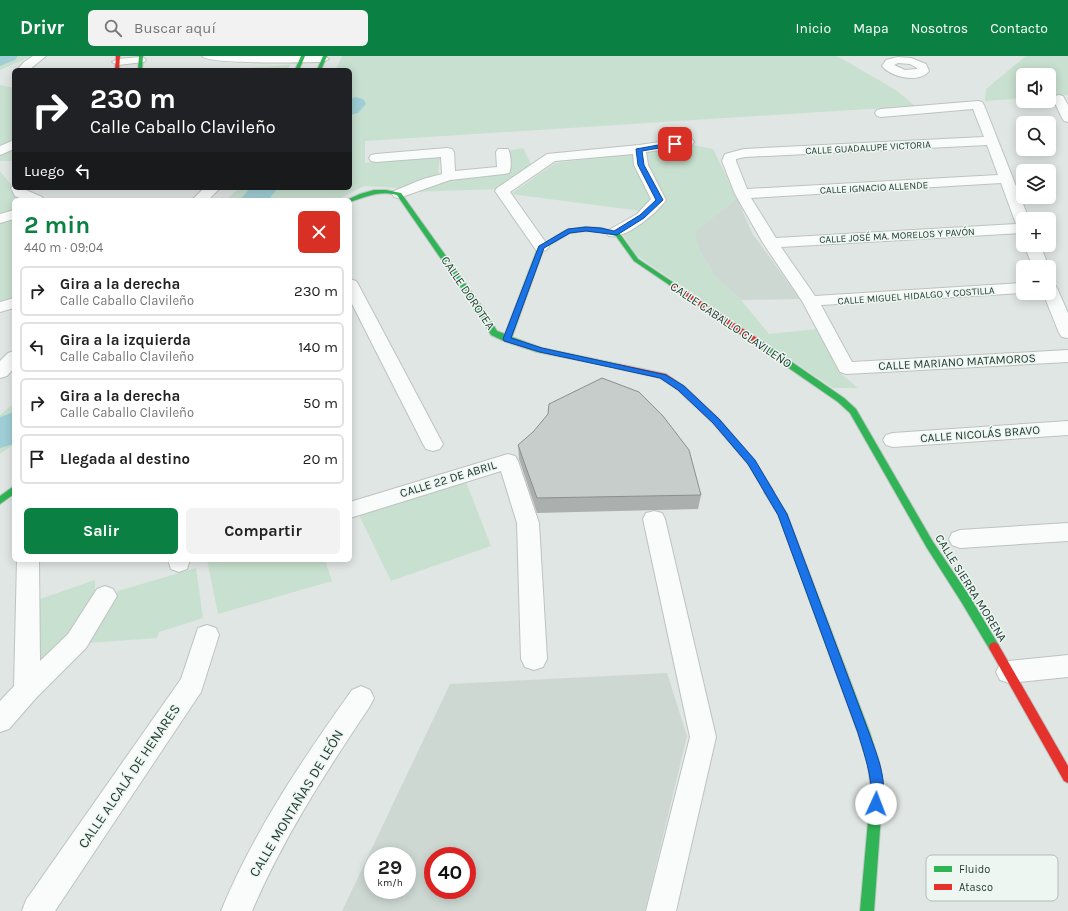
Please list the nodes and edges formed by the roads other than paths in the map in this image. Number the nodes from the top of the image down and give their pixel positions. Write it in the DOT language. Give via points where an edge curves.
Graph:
graph roads {
  1 [pos="40,56"];
  2 [pos="208,56"];
  3 [pos="248,58"];
  4 [pos="302,58"];
  5 [pos="324,58"];
  6 [pos="141,62"];
  7 [pos="118,63"];
  8 [pos="25,68"];
  9 [pos="298,68"];
  10 [pos="320,68"];
  11 [pos="1059,99"];
  12 [pos="881,113"];
  13 [pos="1068,118"];
  14 [pos="992,141"];
  15 [pos="687,142"];
  16 [pos="12,145"];
  17 [pos="638,149"];
  18 [pos="0,151"];
  19 [pos="503,152"];
  20 [pos="376,158"];
  21 [pos="448,176"];
  22 [pos="1006,179"];
  23 [pos="19,190"];
  24 [pos="211,190"];
  25 [pos="399,194"];
  26 [pos="742,194"];
  27 [pos="32,198"];
  28 [pos="202,198"];
  29 [pos="352,199"];
  30 [pos="1019,212"];
  31 [pos="12,215"];
  32 [pos="0,219"];
  33 [pos="1016,228"];
  34 [pos="614,233"];
  35 [pos="771,243"];
  36 [pos="541,247"];
  37 [pos="352,288"];
  38 [pos="1016,288"];
  39 [pos="1054,300"];
  40 [pos="810,301"];
  41 [pos="12,304"];
  42 [pos="0,308"];
  43 [pos="1068,333"];
  44 [pos="507,339"];
  45 [pos="1068,356"];
  46 [pos="12,359"];
  47 [pos="0,372"];
  48 [pos="853,411"];
  49 [pos="1068,428"];
  50 [pos="893,440"];
  51 [pos="433,444"];
  52 [pos="12,491"];
  53 [pos="0,501"];
  54 [pos="352,509"];
  55 [pos="654,519"];
  56 [pos="1068,532"];
  57 [pos="960,540"];
  58 [pos="28,562"];
  59 [pos="105,596"];
  60 [pos="207,635"];
  61 [pos="534,659"];
  62 [pos="1068,666"];
  63 [pos="1009,672"];
  64 [pos="27,690"];
  65 [pos="361,698"];
  66 [pos="0,720"];
  67 [pos="1068,777"];
  68 [pos="37,911"];
  69 [pos="236,911"];
  70 [pos="661,911"];
  71 [pos="867,911"];
  1 -- 8 [label="street"];
  2 -- 3 [label="street"];
  3 -- 4 [label="street"];
  4 -- 5 [label="street"];
  4 -- 9 [label="street"];
  5 -- 10 [label="street"];
  6 -- 7 [label="street"];
  11 -- 13 [label="street"];
  12 -- 14 [label="street" via="978,105"];
  14 -- 22 [label="street"];
  14 -- 26 [label="street, CALLE GUADALUPE VICTORIA" via="744,153 730,157 729,161"];
  15 -- 17 [label="street"];
  16 -- 18 [label="street"];
  17 -- 34 [label="street" via="641,165 659,200 642,217"];
  17 -- 36 [label="street" via="552,157 502,191"];
  19 -- 21 [label="street" via="504,170"];
  20 -- 21 [label="street" via="447,152"];
  21 -- 25 [label="street"];
  22 -- 26 [label="street, CALLE IGNACIO ALLENDE"];
  22 -- 30 [label="street"];
  23 -- 27 [label="street"];
  24 -- 28 [label="street"];
  25 -- 29 [label="street" via="392,191 375,191"];
  25 -- 44 [label="street, CALLE DOROTEA" via="479,308 488,325 494,333"];
  26 -- 35 [label="street"];
  31 -- 32 [label="street"];
  33 -- 35 [label="street, CALLE JOSÉ MA. MORELOS Y PAVÓN"];
  34 -- 36 [label="street" via="590,229 568,231"];
  34 -- 48 [label="street, CALLE CABALLO CLAVILEÑO" via="621,238 636,260 841,400"];
  35 -- 40 [label="street"];
  36 -- 44 [label="street"];
  37 -- 51 [label="street"];
  38 -- 40 [label="street, CALLE MIGUEL HIDALGO Y COSTILLA"];
  39 -- 43 [label="street"];
  40 -- 45 [label="street, CALLE MARIANO MATAMOROS" via="846,368"];
  41 -- 42 [label="street"];
  44 -- 71 [label="street, CALLE DOROTEA" via="596,363 663,376 681,388 716,421 752,462 782,514 874,765 877,788"];
  46 -- 47 [label="street"];
  48 -- 63 [label="street, CALLE SIERRA MORENA" via="930,545"];
  49 -- 50 [label="street, CALLE NICOLÁS BRAVO"];
  52 -- 53 [label="street"];
  54 -- 61 [label="street, CALLE 22 DE ABRIL" via="508,461 528,523"];
  55 -- 70 [label="street" via="702,737"];
  56 -- 57 [label="street"];
  58 -- 64 [label="street"];
  59 -- 64 [label="street" via="77,641"];
  60 -- 68 [label="street, CALLE ALCALÁ DE HENARES" via="192,684"];
  62 -- 63 [label="street"];
  63 -- 67 [label="street, CALLE SIERRA MORENA"];
  64 -- 66 [label="street"];
  65 -- 69 [label="street, CALLE MONTAÑAS DE LEÓN" via="316,764 251,876"];
}
